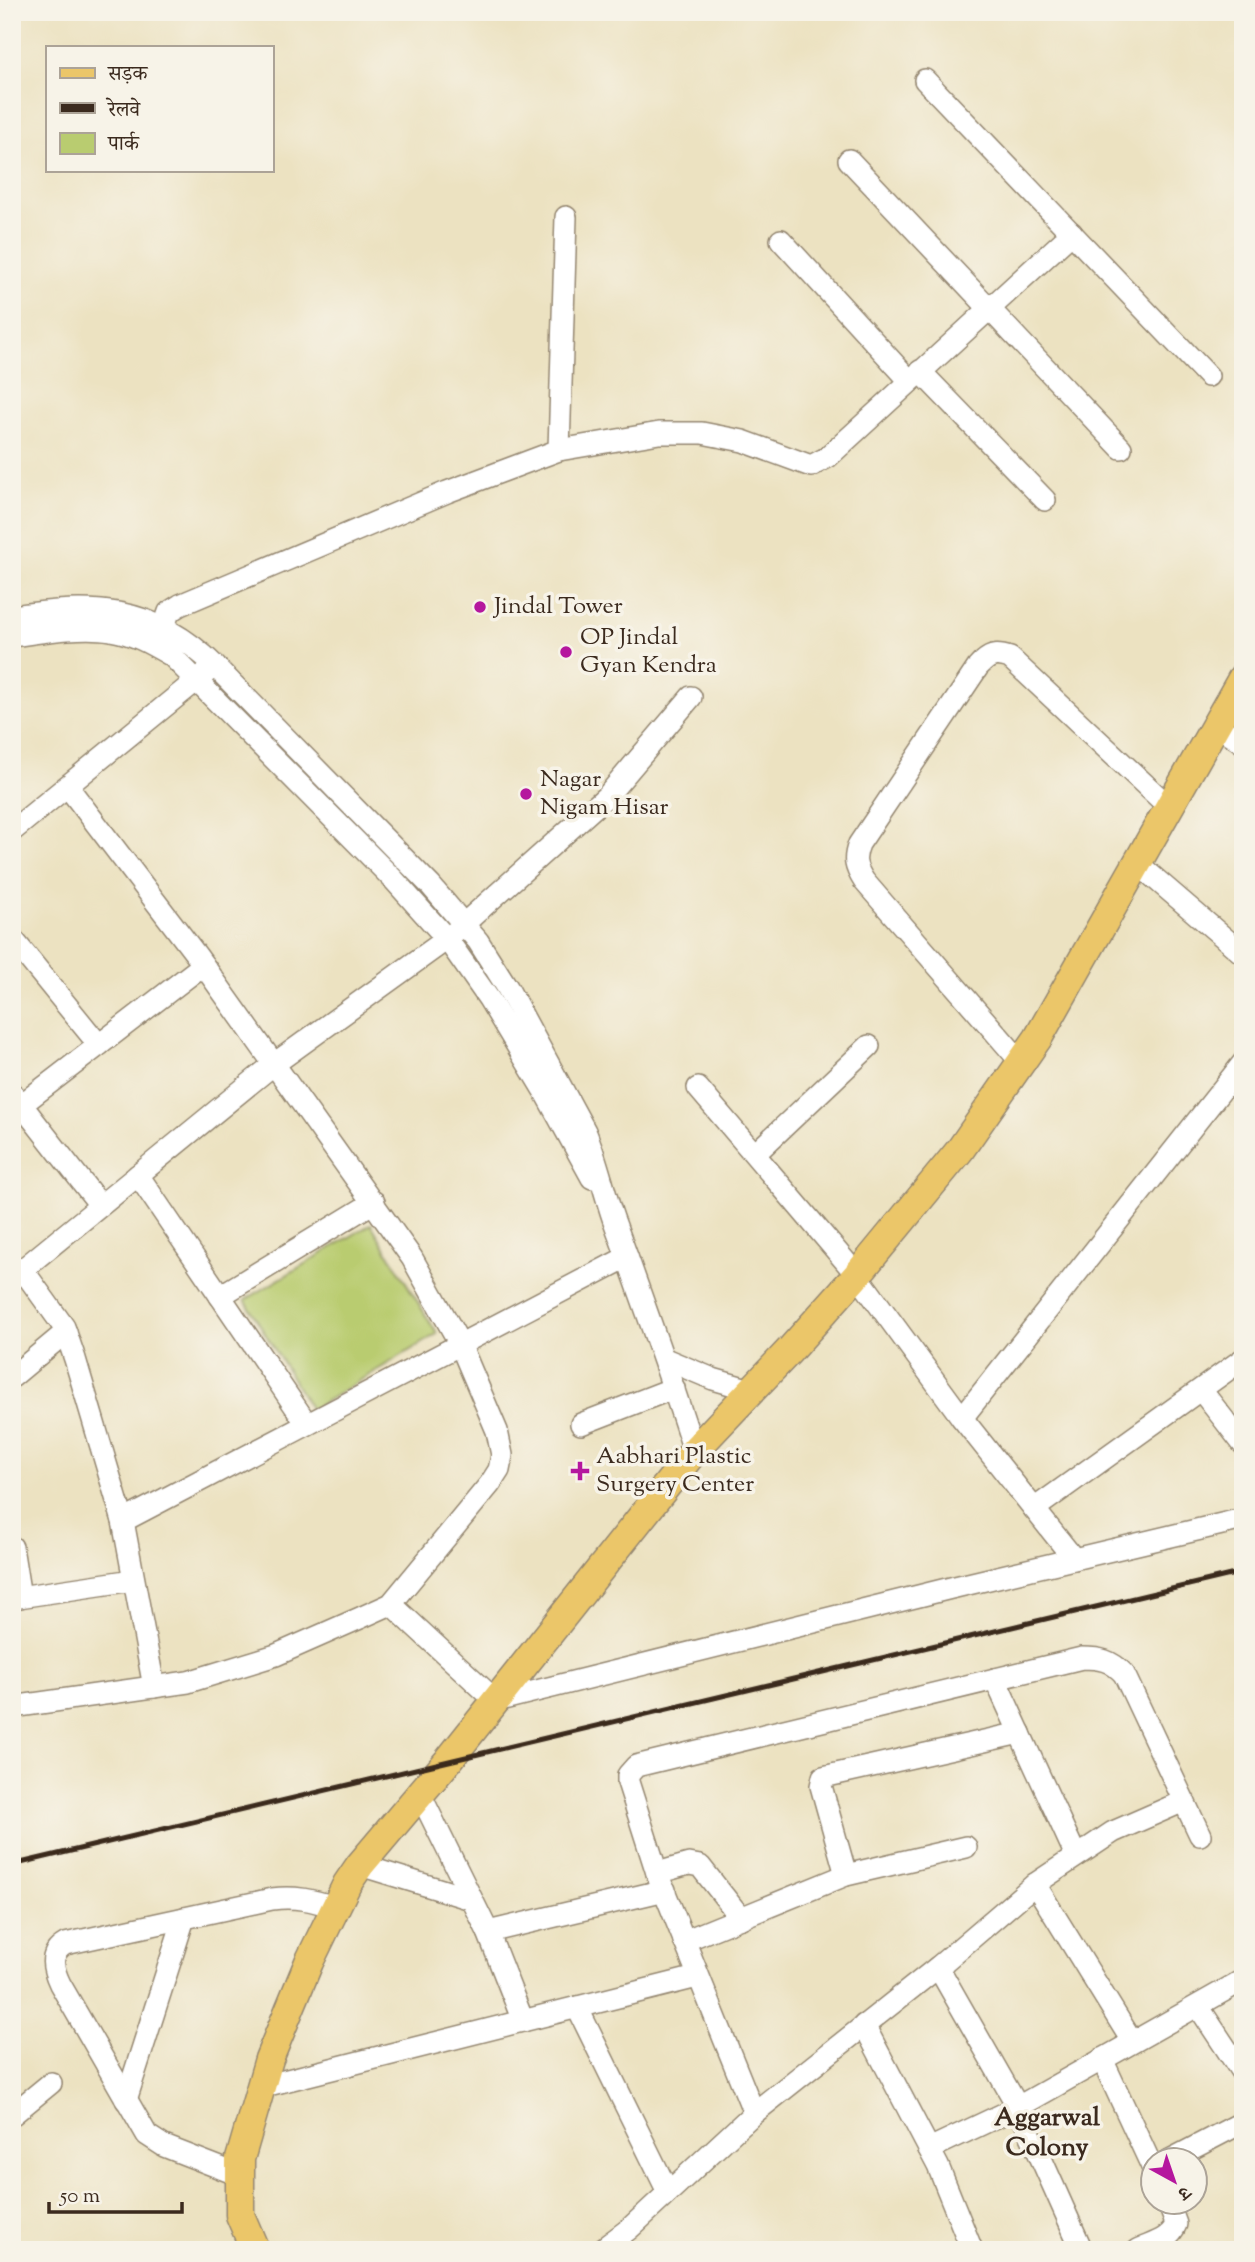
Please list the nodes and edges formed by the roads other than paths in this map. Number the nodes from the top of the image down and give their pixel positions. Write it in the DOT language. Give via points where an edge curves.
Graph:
graph roads {
  1 [pos="925,80"];
  2 [pos="849,160"];
  3 [pos="566,217"];
  4 [pos="1072,233"];
  5 [pos="782,240"];
  6 [pos="989,307"];
  7 [pos="915,376"];
  8 [pos="1209,376"];
  9 [pos="1121,448"];
  10 [pos="559,450"];
  11 [pos="1045,500"];
  12 [pos="12,616"];
  13 [pos="12,636"];
  14 [pos="160,637"];
  15 [pos="215,666"];
  16 [pos="1243,677"];
  17 [pos="197,680"];
  18 [pos="691,697"];
  19 [pos="1216,725"];
  20 [pos="1243,743"];
  21 [pos="68,787"];
  22 [pos="1169,807"];
  23 [pos="12,831"];
  24 [pos="1137,863"];
  25 [pos="464,923"];
  26 [pos="12,938"];
  27 [pos="447,939"];
  28 [pos="1243,954"];
  29 [pos="203,965"];
  30 [pos="99,1045"];
  31 [pos="869,1046"];
  32 [pos="1021,1062"];
  33 [pos="1243,1062"];
  34 [pos="274,1064"];
  35 [pos="698,1088"];
  36 [pos="17,1100"];
  37 [pos="755,1154"];
  38 [pos="138,1175"];
  39 [pos="374,1202"];
  40 [pos="100,1205"];
  41 [pos="611,1213"];
  42 [pos="627,1257"];
  43 [pos="18,1274"];
  44 [pos="857,1275"];
  45 [pos="220,1296"];
  46 [pos="65,1332"];
  47 [pos="460,1344"];
  48 [pos="665,1359"];
  49 [pos="1243,1359"];
  50 [pos="12,1377"];
  51 [pos="674,1388"];
  52 [pos="751,1390"];
  53 [pos="1201,1390"];
  54 [pos="962,1418"];
  55 [pos="307,1424"];
  56 [pos="582,1424"];
  57 [pos="1243,1444"];
  58 [pos="694,1451"];
  59 [pos="1034,1509"];
  60 [pos="1243,1519"];
  61 [pos="123,1521"];
  62 [pos="12,1547"];
  63 [pos="1074,1559"];
  64 [pos="133,1580"];
  65 [pos="16,1597"];
  66 [pos="391,1604"];
  67 [pos="995,1679"];
  68 [pos="154,1687"];
  69 [pos="496,1701"];
  70 [pos="12,1707"];
  71 [pos="1020,1733"];
  72 [pos="420,1794"];
  73 [pos="1184,1801"];
  74 [pos="1200,1835"];
  75 [pos="966,1847"];
  76 [pos="1076,1856"];
  77 [pos="360,1864"];
  78 [pos="846,1875"];
  79 [pos="661,1882"];
  80 [pos="1035,1884"];
  81 [pos="471,1899"];
  82 [pos="335,1907"];
  83 [pos="184,1918"];
  84 [pos="741,1918"];
  85 [pos="488,1932"];
  86 [pos="684,1941"];
  87 [pos="938,1967"];
  88 [pos="697,1977"];
  89 [pos="1243,1980"];
  90 [pos="1198,2006"];
  91 [pos="577,2007"];
  92 [pos="523,2021"];
  93 [pos="864,2025"];
  94 [pos="1132,2040"];
  95 [pos="1102,2059"];
  96 [pos="1243,2074"];
  97 [pos="51,2083"];
  98 [pos="260,2087"];
  99 [pos="126,2100"];
  100 [pos="1018,2107"];
  101 [pos="754,2113"];
  102 [pos="12,2115"];
  103 [pos="1243,2122"];
  104 [pos="1142,2146"];
  105 [pos="1198,2146"];
  106 [pos="929,2149"];
  107 [pos="240,2176"];
  108 [pos="668,2192"];
  109 [pos="1174,2216"];
  110 [pos="256,2250"];
  111 [pos="601,2250"];
  112 [pos="972,2250"];
  113 [pos="1082,2250"];
  114 [pos="1138,2250"];
  1 -- 4 [label="street"];
  2 -- 6 [label="street"];
  3 -- 10 [label="street"];
  4 -- 6 [label="street"];
  4 -- 8 [label="street"];
  5 -- 7 [label="street"];
  6 -- 7 [label="street"];
  6 -- 9 [label="street"];
  7 -- 10 [label="street" via="828,457 811,466 743,441 702,433 659,432"];
  7 -- 11 [label="street"];
  10 -- 14 [label="street" via="447,492 180,605 169,611"];
  12 -- 14 [label="street" via="87,608 131,614"];
  13 -- 14 [label="street" via="111,630 142,639"];
  14 -- 15 [label="street" via="176,633"];
  14 -- 17 [label="street"];
  15 -- 17 [label="street"];
  15 -- 25 [label="street"];
  16 -- 19 [label="main road"];
  17 -- 21 [label="street"];
  17 -- 27 [label="street"];
  18 -- 25 [label="street" via="608,795"];
  19 -- 20 [label="street"];
  19 -- 22 [label="main road"];
  21 -- 23 [label="street"];
  21 -- 29 [label="street"];
  22 -- 24 [label="main road"];
  22 -- 32 [label="street" via="1010,658 998,654 978,667 859,844 854,857 864,881"];
  24 -- 28 [label="street"];
  24 -- 32 [label="main road"];
  25 -- 27 [label="street"];
  25 -- 41 [label="street" via="507,987 585,1130"];
  26 -- 30 [label="street"];
  27 -- 34 [label="street"];
  27 -- 41 [label="street" via="543,1088"];
  29 -- 30 [label="street"];
  29 -- 34 [label="street"];
  30 -- 36 [label="street"];
  31 -- 37 [label="street"];
  32 -- 44 [label="main road" via="960,1150"];
  33 -- 54 [label="street"];
  34 -- 38 [label="street"];
  34 -- 39 [label="street"];
  35 -- 37 [label="street"];
  36 -- 40 [label="street"];
  37 -- 44 [label="street"];
  38 -- 40 [label="street"];
  38 -- 45 [label="street"];
  39 -- 45 [label="street"];
  39 -- 47 [label="street"];
  40 -- 43 [label="street"];
  41 -- 42 [label="street"];
  42 -- 47 [label="street"];
  42 -- 48 [label="street"];
  43 -- 46 [label="street" via="48,1302"];
  44 -- 52 [label="main road"];
  44 -- 54 [label="street"];
  45 -- 55 [label="street"];
  46 -- 50 [label="street"];
  46 -- 61 [label="street"];
  47 -- 55 [label="street"];
  47 -- 66 [label="street" via="498,1432 499,1470"];
  48 -- 51 [label="street"];
  48 -- 52 [label="street"];
  49 -- 53 [label="street"];
  51 -- 56 [label="street"];
  51 -- 58 [label="street"];
  52 -- 58 [label="main road"];
  53 -- 57 [label="street"];
  53 -- 59 [label="street"];
  54 -- 59 [label="street"];
  55 -- 61 [label="street"];
  58 -- 69 [label="main road"];
  59 -- 63 [label="street"];
  60 -- 63 [label="street"];
  61 -- 64 [label="street"];
  62 -- 65 [label="street"];
  63 -- 69 [label="street"];
  64 -- 65 [label="street"];
  64 -- 68 [label="street"];
  66 -- 68 [label="street" via="276,1655 188,1682"];
  66 -- 69 [label="street"];
  67 -- 71 [label="street"];
  67 -- 73 [label="street" via="1082,1658 1116,1665"];
  67 -- 79 [label="street" via="636,1766 628,1782"];
  68 -- 70 [label="street"];
  69 -- 72 [label="main road"];
  71 -- 76 [label="street"];
  71 -- 78 [label="street" via="823,1777 821,1786"];
  72 -- 77 [label="main road"];
  72 -- 81 [label="street"];
  73 -- 74 [label="street"];
  73 -- 76 [label="street" via="1113,1832"];
  75 -- 78 [label="street"];
  76 -- 80 [label="street"];
  77 -- 81 [label="street"];
  77 -- 82 [label="main road"];
  78 -- 84 [label="street"];
  79 -- 84 [label="street" via="689,1864 700,1866"];
  79 -- 85 [label="street"];
  79 -- 86 [label="street"];
  80 -- 87 [label="street"];
  80 -- 94 [label="street"];
  81 -- 85 [label="street"];
  82 -- 83 [label="street" via="290,1897"];
  82 -- 98 [label="main road"];
  83 -- 99 [label="street"];
  83 -- 99 [label="street" via="65,1944 53,1957 55,1973"];
  84 -- 86 [label="street"];
  85 -- 92 [label="street"];
  86 -- 88 [label="street"];
  87 -- 93 [label="street"];
  87 -- 100 [label="street"];
  88 -- 91 [label="street"];
  88 -- 101 [label="street"];
  89 -- 90 [label="street"];
  90 -- 94 [label="street"];
  90 -- 96 [label="street"];
  91 -- 92 [label="street"];
  91 -- 108 [label="street"];
  92 -- 98 [label="street"];
  93 -- 101 [label="street"];
  93 -- 106 [label="street"];
  94 -- 95 [label="street"];
  95 -- 100 [label="street"];
  95 -- 104 [label="street"];
  97 -- 102 [label="street"];
  98 -- 107 [label="main road" via="240,2160"];
  99 -- 107 [label="street" via="155,2143"];
  100 -- 106 [label="street"];
  100 -- 113 [label="street"];
  101 -- 108 [label="street"];
  103 -- 105 [label="street"];
  106 -- 112 [label="street"];
  107 -- 110 [label="main road" via="240,2215"];
  108 -- 111 [label="street"];
  109 -- 114 [label="street" via="1174,2232"];
}
